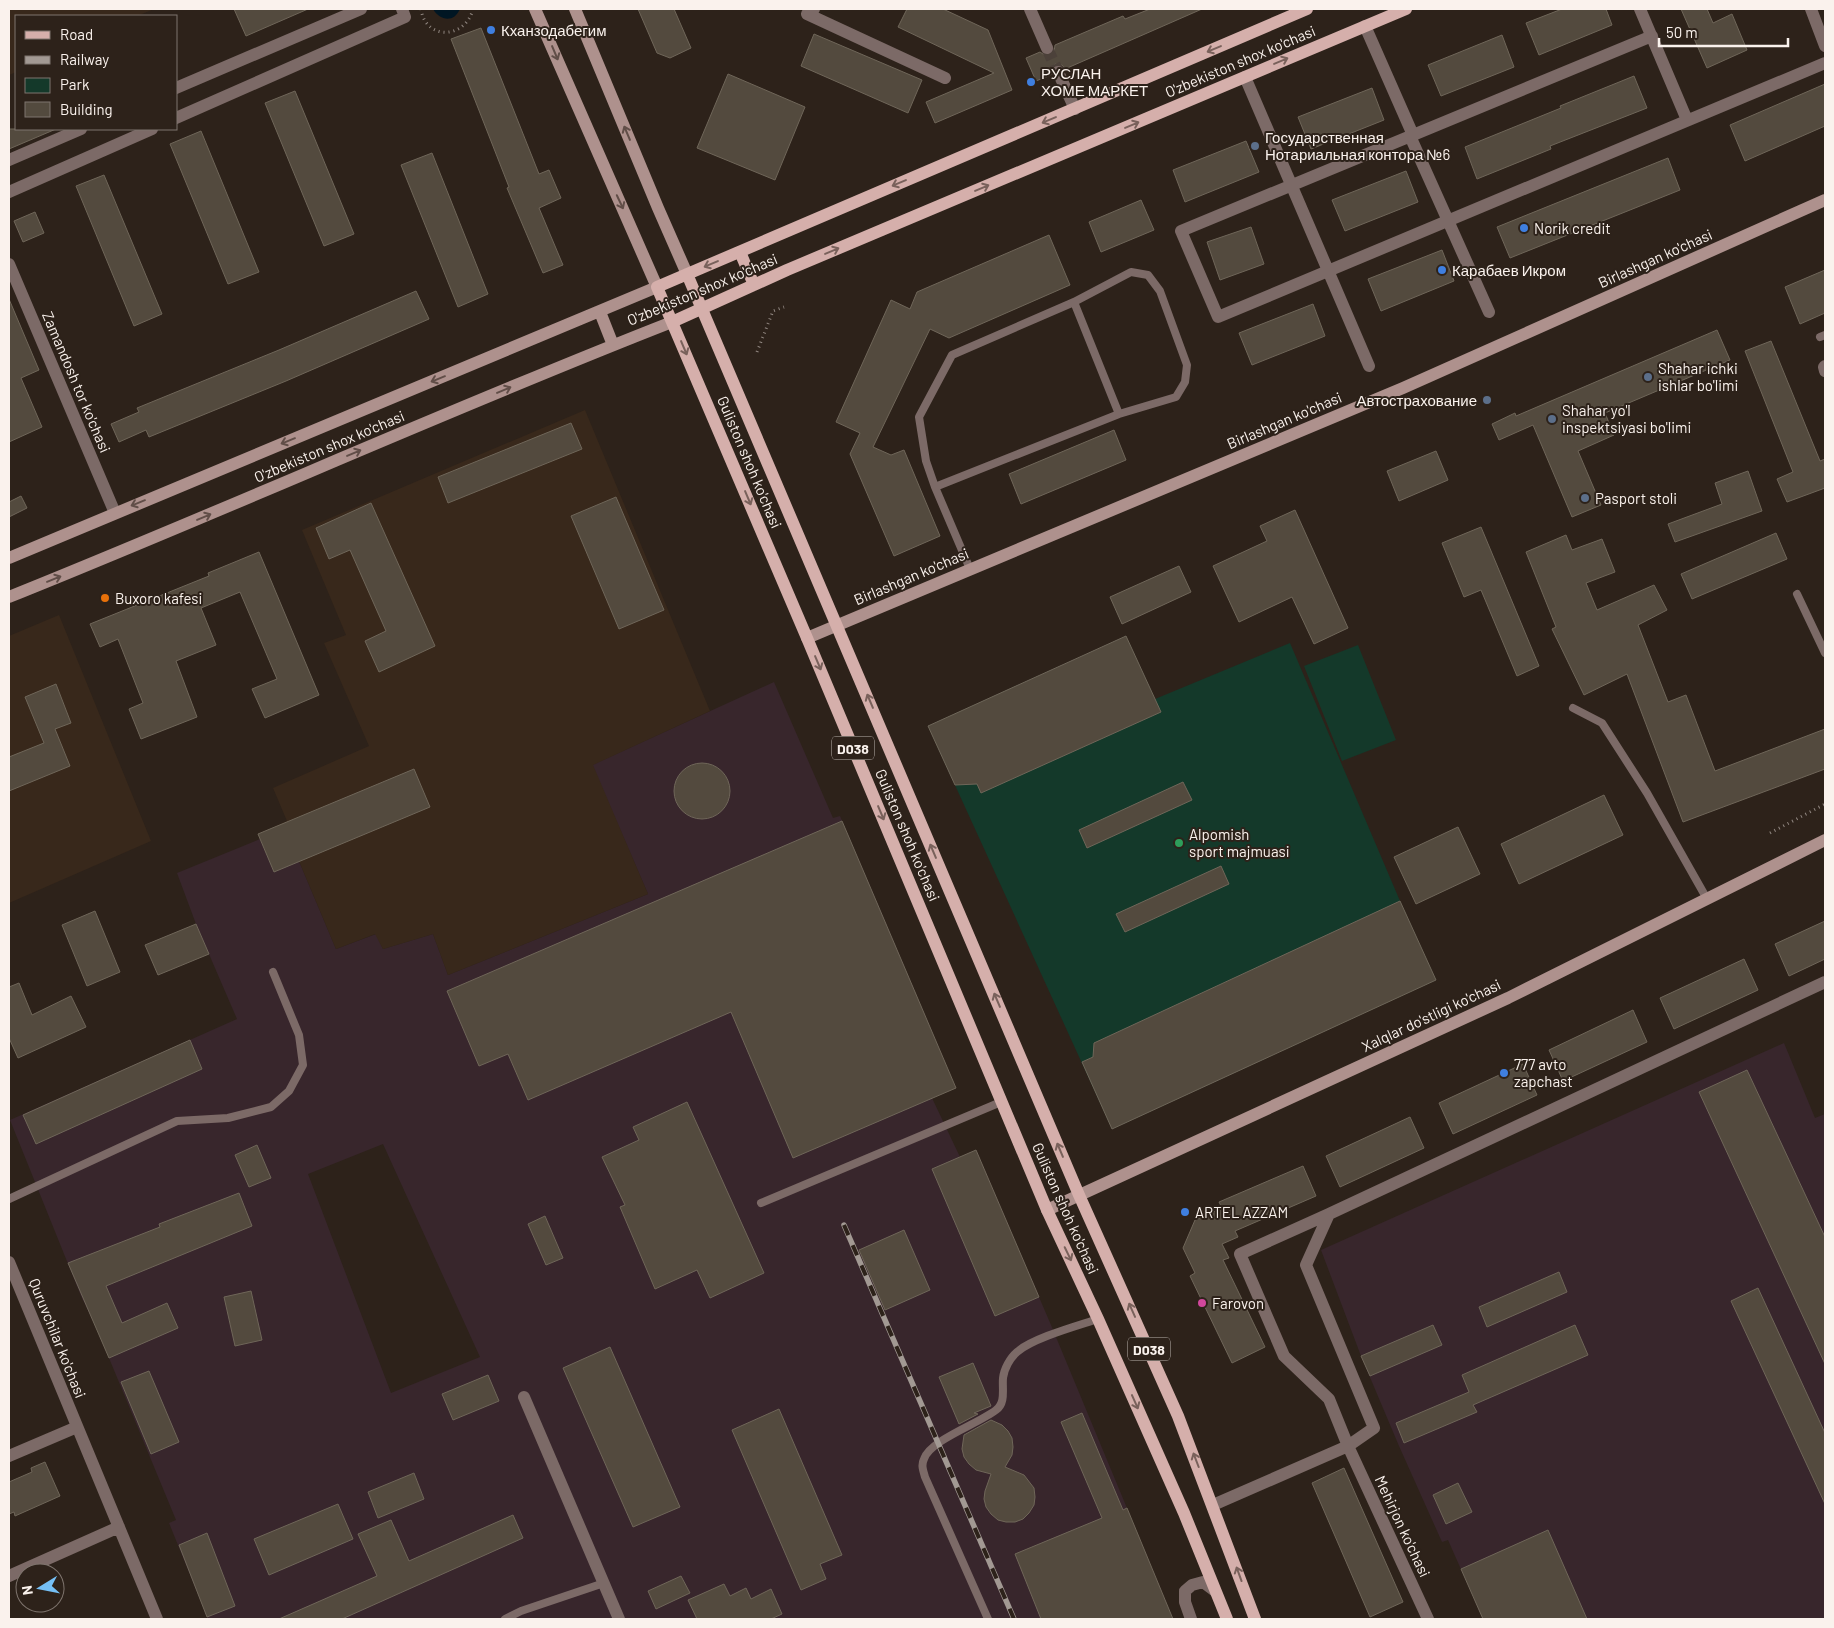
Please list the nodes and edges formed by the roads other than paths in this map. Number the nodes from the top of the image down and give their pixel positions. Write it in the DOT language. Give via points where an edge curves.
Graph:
graph roads {
  1 [pos="360,9"];
  2 [pos="535,9"];
  3 [pos="575,9"];
  4 [pos="814,9"];
  5 [pos="1030,9"];
  6 [pos="1307,9"];
  7 [pos="1406,9"];
  8 [pos="1640,9"];
  9 [pos="1811,9"];
  10 [pos="403,13"];
  11 [pos="1364,26"];
  12 [pos="1652,36"];
  13 [pos="1825,46"];
  14 [pos="1047,48"];
  15 [pos="1825,63"];
  16 [pos="1058,72"];
  17 [pos="1245,77"];
  18 [pos="945,78"];
  19 [pos="178,87"];
  20 [pos="1075,108"];
  21 [pos="178,117"];
  22 [pos="1688,120"];
  23 [pos="79,130"];
  24 [pos="150,130"];
  25 [pos="1412,135"];
  26 [pos="9,160"];
  27 [pos="1291,185"];
  28 [pos="9,192"];
  29 [pos="1825,200"];
  30 [pos="1448,221"];
  31 [pos="740,252"];
  32 [pos="9,264"];
  33 [pos="1328,271"];
  34 [pos="687,274"];
  35 [pos="754,285"];
  36 [pos="657,287"];
  37 [pos="1074,302"];
  38 [pos="702,308"];
  39 [pos="600,312"];
  40 [pos="1489,312"];
  41 [pos="672,322"];
  42 [pos="613,345"];
  43 [pos="1369,366"];
  44 [pos="1120,414"];
  45 [pos="935,487"];
  46 [pos="115,513"];
  47 [pos="9,558"];
  48 [pos="970,569"];
  49 [pos="1797,594"];
  50 [pos="9,597"];
  51 [pos="837,624"];
  52 [pos="808,638"];
  53 [pos="1825,653"];
  54 [pos="1573,708"];
  55 [pos="1825,840"];
  56 [pos="1707,899"];
  57 [pos="273,972"];
  58 [pos="1825,982"];
  59 [pos="1001,1102"];
  60 [pos="1080,1195"];
  61 [pos="9,1199"];
  62 [pos="762,1203"];
  63 [pos="1047,1210"];
  64 [pos="1329,1214"];
  65 [pos="9,1262"];
  66 [pos="1098,1319"];
  67 [pos="524,1397"];
  68 [pos="77,1427"];
  69 [pos="1348,1446"];
  70 [pos="9,1456"];
  71 [pos="1213,1505"];
  72 [pos="119,1527"];
  73 [pos="9,1576"];
  74 [pos="604,1583"];
  75 [pos="1215,1591"];
  76 [pos="157,1619"];
  77 [pos="505,1619"];
  78 [pos="619,1619"];
  79 [pos="988,1619"];
  80 [pos="1191,1619"];
  81 [pos="1226,1619"];
  82 [pos="1255,1619"];
  83 [pos="1428,1619"];
  1 -- 19 [label="street"];
  2 -- 36 [label="main road, Guliston shoh ko'chasi, one-way"];
  34 -- 3 [label="main road, Guliston shoh ko'chasi, one-way"];
  4 -- 18 [label="street" via="807,14"];
  5 -- 14 [label="street"];
  6 -- 20 [label="main road, O'zbekiston shox ko'chasi, one-way"];
  7 -- 11 [label="main road, O'zbekiston shox ko'chasi"];
  8 -- 12 [label="street"];
  9 -- 13 [label="street"];
  10 -- 21 [label="street"];
  17 -- 11 [label="main road, O'zbekiston shox ko'chasi, one-way"];
  11 -- 25 [label="street"];
  12 -- 22 [label="street"];
  12 -- 25 [label="street"];
  15 -- 22 [label="street"];
  16 -- 20 [label="street"];
  17 -- 27 [label="street"];
  35 -- 17 [label="main road, O'zbekiston shox ko'chasi, one-way"];
  20 -- 31 [label="main road, O'zbekiston shox ko'chasi, one-way"];
  22 -- 30 [label="street"];
  23 -- 26 [label="street"];
  24 -- 28 [label="street"];
  25 -- 27 [label="street"];
  25 -- 30 [label="street"];
  27 -- 33 [label="street"];
  27 -- 33 [label="street" via="1181,231 1218,317"];
  29 -- 48 [label="main road, Birlashgan ko'chasi" via="1403,388"];
  30 -- 33 [label="street"];
  30 -- 40 [label="street"];
  31 -- 34 [label="main road, O'zbekiston shox ko'chasi, one-way"];
  31 -- 35 [label="main road"];
  32 -- 46 [label="street, Zamandosh tor ko'chasi"];
  33 -- 43 [label="street"];
  34 -- 36 [label="main road, O'zbekiston shox ko'chasi"];
  34 -- 38 [label="main road, Guliston shoh ko'chasi / D038"];
  35 -- 38 [label="main road, O'zbekiston shox ko'chasi"];
  36 -- 39 [label="main road, O'zbekiston shox ko'chasi"];
  36 -- 41 [label="main road, Guliston shoh ko'chasi / D038"];
  37 -- 44 [label="lane"];
  37 -- 44 [label="lane" via="1131,272 1148,276 1160,291 1187,365 1184,382 1176,397"];
  37 -- 45 [label="lane" via="952,355 919,417 926,460"];
  38 -- 41 [label="main road, O'zbekiston shox ko'chasi"];
  38 -- 51 [label="main road, Guliston shoh ko'chasi / D038"];
  39 -- 42 [label="main road"];
  39 -- 46 [label="main road, O'zbekiston shox ko'chasi, one-way"];
  41 -- 42 [label="main road, O'zbekiston shox ko'chasi"];
  41 -- 52 [label="main road, Guliston shoh ko'chasi / D038, one-way"];
  50 -- 42 [label="main road, O'zbekiston shox ko'chasi, one-way"];
  44 -- 45 [label="lane"];
  45 -- 48 [label="lane"];
  46 -- 47 [label="main road, O'zbekiston shox ko'chasi"];
  48 -- 51 [label="main road, Birlashgan ko'chasi"];
  49 -- 53 [label="lane"];
  51 -- 52 [label="main road, Birlashgan ko'chasi"];
  60 -- 51 [label="main road, Guliston shoh ko'chasi / D038, one-way"];
  52 -- 59 [label="main road, Guliston shoh ko'chasi / D038, one-way"];
  54 -- 56 [label="lane" via="1602,723"];
  55 -- 56 [label="main road, Xalqlar do'stligi ko'chasi"];
  56 -- 60 [label="main road, Xalqlar do'stligi ko'chasi" via="1508,998"];
  57 -- 61 [label="lane" via="299,1035 303,1065 289,1091 271,1107 228,1118 177,1121"];
  58 -- 64 [label="street"];
  59 -- 62 [label="lane"];
  59 -- 63 [label="main road, Guliston shoh ko'chasi / D038"];
  60 -- 63 [label="main road, Xalqlar do'stligi ko'chasi"];
  71 -- 60 [label="main road, Guliston shoh ko'chasi / D038, one-way" via="1178,1416"];
  63 -- 66 [label="main road, Guliston shoh ko'chasi / D038, one-way"];
  64 -- 69 [label="street" via="1306,1265 1374,1428"];
  64 -- 69 [label="street, Mehirjon ko'chasi" via="1240,1254 1284,1356 1329,1398"];
  65 -- 68 [label="street, Quruvchilar ko'chasi"];
  66 -- 75 [label="main road, Guliston shoh ko'chasi / D038, one-way"];
  66 -- 79 [label="lane" via="1030,1343 1017,1352 1005,1371 1003,1398 998,1409 950,1436 924,1456 924,1477"];
  67 -- 74 [label="street"];
  68 -- 70 [label="street"];
  68 -- 72 [label="street, Quruvchilar ko'chasi"];
  69 -- 71 [label="street"];
  69 -- 83 [label="street, Mehirjon ko'chasi"];
  82 -- 71 [label="main road, Guliston shoh ko'chasi / D038, one-way"];
  72 -- 73 [label="street"];
  72 -- 76 [label="street, Quruvchilar ko'chasi"];
  74 -- 77 [label="lane"];
  74 -- 78 [label="street"];
  75 -- 80 [label="street" via="1203,1582 1192,1584 1185,1591"];
  75 -- 81 [label="main road, Guliston shoh ko'chasi / D038"];
}
